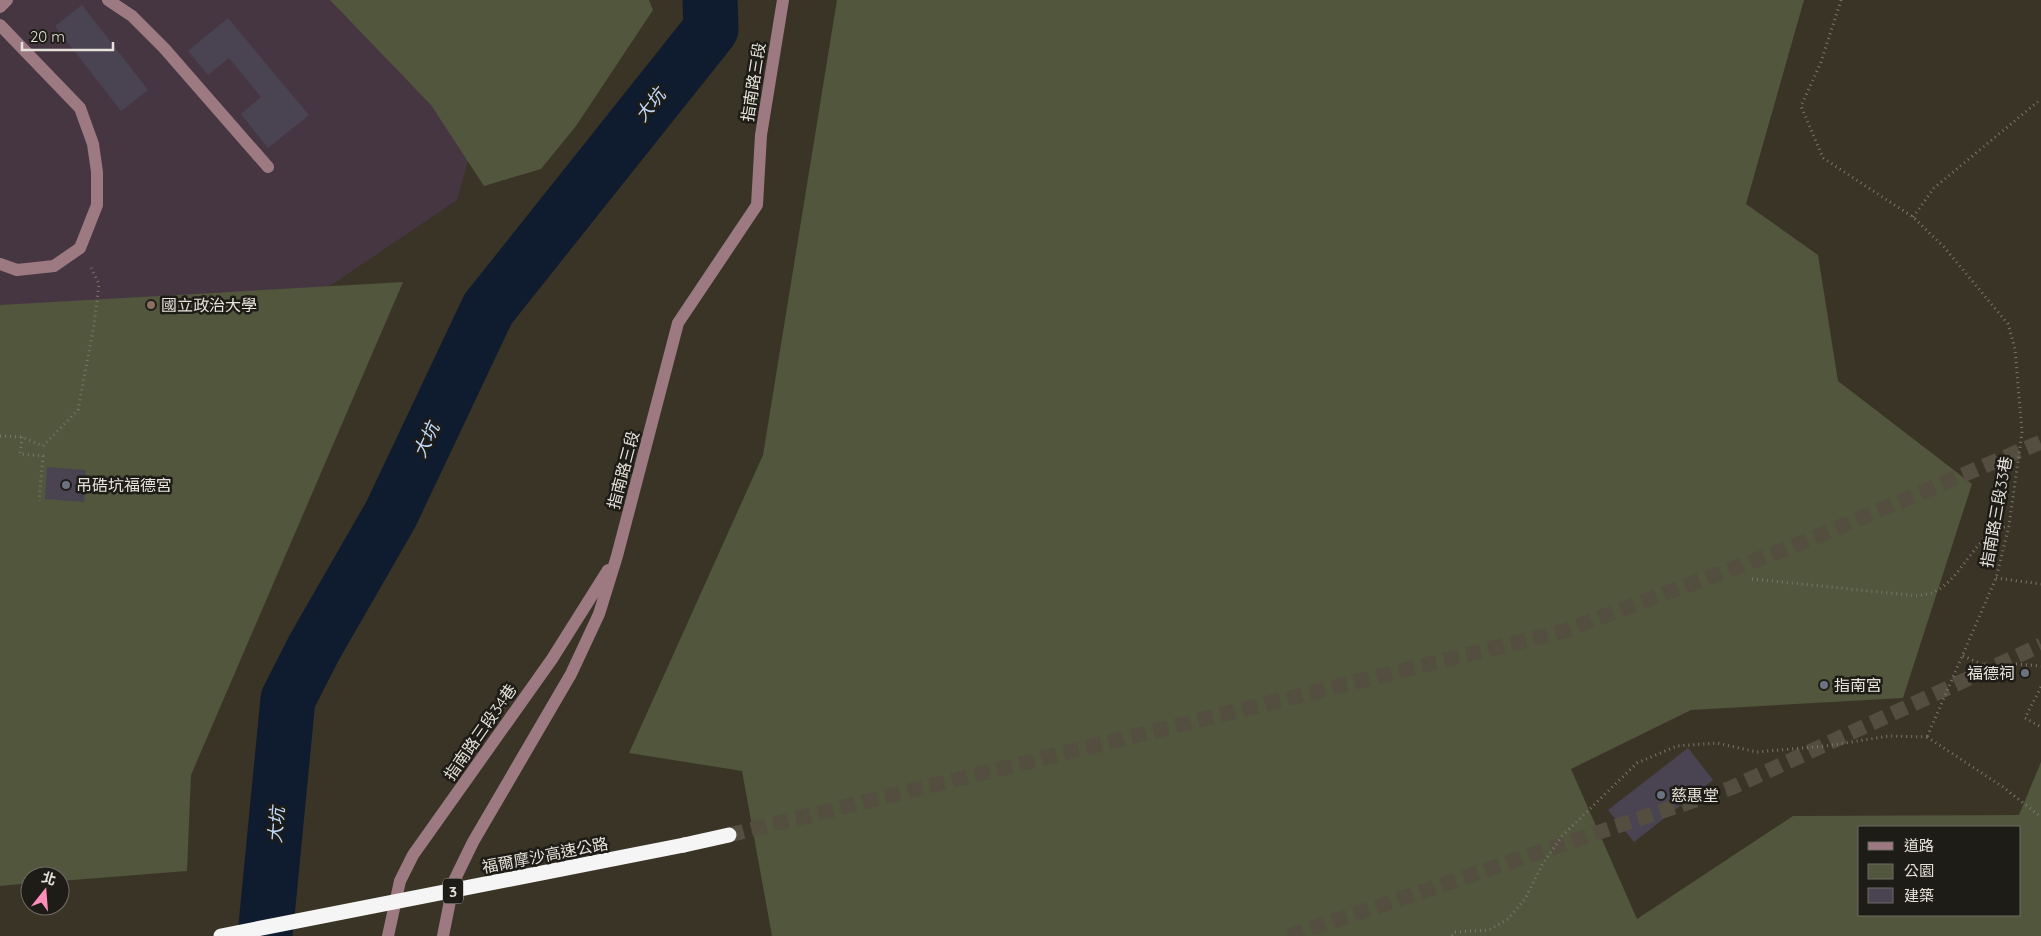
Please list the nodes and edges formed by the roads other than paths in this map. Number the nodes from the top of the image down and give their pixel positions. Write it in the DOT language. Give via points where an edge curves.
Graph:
graph roads {
  1 [pos="7,0"];
  2 [pos="108,0"];
  3 [pos="783,0"];
  4 [pos="0,7"];
  5 [pos="0,24"];
  6 [pos="268,167"];
  7 [pos="0,264"];
  8 [pos="618,556"];
  9 [pos="729,835"];
  10 [pos="221,936"];
  11 [pos="388,936"];
  12 [pos="443,936"];
  1 -- 4 [label="street"];
  2 -- 6 [label="street" via="132,16 164,48"];
  3 -- 8 [label="street, 指南路三段" via="761,135 757,205 678,323"];
  5 -- 7 [label="street" via="80,108 93,144 98,206 80,248 54,266 17,270"];
  8 -- 11 [label="street, 指南路三段34巷" via="552,659 413,855 400,881"];
  8 -- 12 [label="street, 指南路三段" via="599,614 570,674 454,881"];
  9 -- 10 [label="highway, 福爾摩沙高速公路 / 3, bridge"];
}
